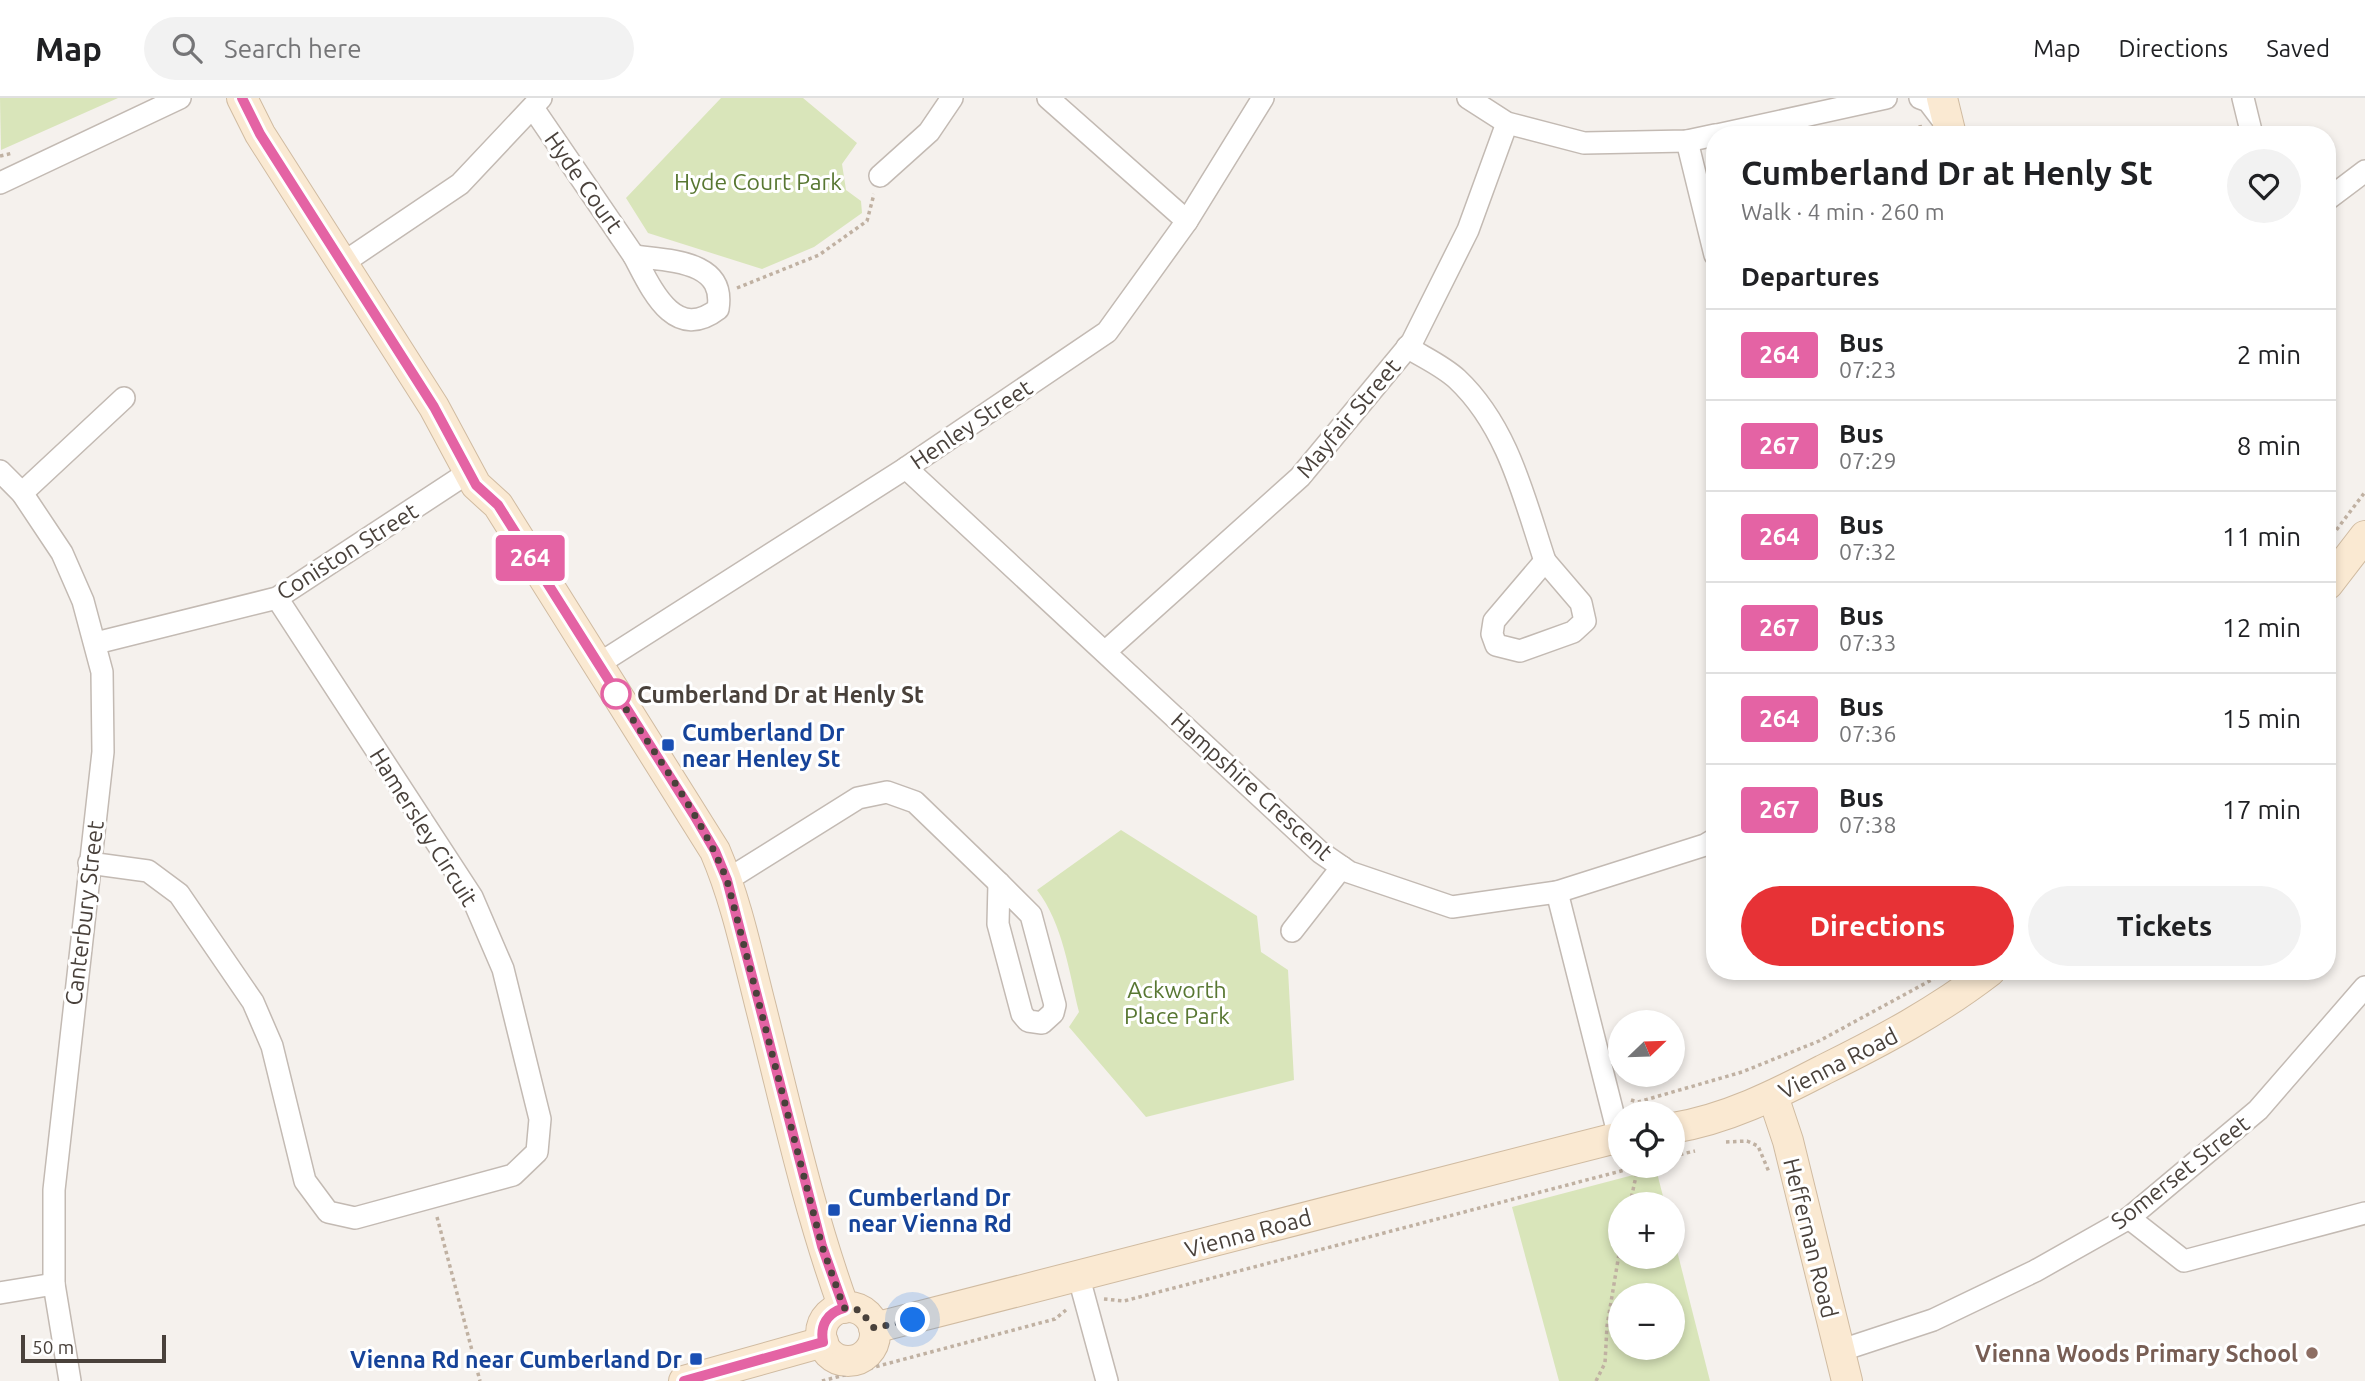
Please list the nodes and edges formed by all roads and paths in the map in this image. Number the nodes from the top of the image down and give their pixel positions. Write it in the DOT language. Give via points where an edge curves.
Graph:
graph roads {
  1 [pos="180,98"];
  2 [pos="242,98"];
  3 [pos="952,98"];
  4 [pos="1048,98"];
  5 [pos="1263,98"];
  6 [pos="1468,98"];
  7 [pos="1920,98"];
  8 [pos="1942,98"];
  9 [pos="2243,98"];
  10 [pos="1883,99"];
  11 [pos="537,103"];
  12 [pos="1507,123"];
  13 [pos="1758,126"];
  14 [pos="1946,126"];
  15 [pos="1949,126"];
  16 [pos="2250,126"];
  17 [pos="1706,137"];
  18 [pos="1687,141"];
  19 [pos="2365,171"];
  20 [pos="880,176"];
  21 [pos="0,183"];
  22 [pos="2336,194"];
  23 [pos="1706,218"];
  24 [pos="1187,221"];
  25 [pos="634,256"];
  26 [pos="343,263"];
  27 [pos="720,297"];
  28 [pos="1407,347"];
  29 [pos="124,398"];
  30 [pos="906,468"];
  31 [pos="0,471"];
  32 [pos="469,472"];
  33 [pos="2365,492"];
  34 [pos="22,493"];
  35 [pos="2336,530"];
  36 [pos="2365,537"];
  37 [pos="1545,561"];
  38 [pos="2336,574"];
  39 [pos="276,598"];
  40 [pos="96,643"];
  41 [pos="1105,652"];
  42 [pos="597,665"];
  43 [pos="1706,844"];
  44 [pos="89,863"];
  45 [pos="1342,867"];
  46 [pos="727,880"];
  47 [pos="999,883"];
  48 [pos="1557,892"];
  49 [pos="1293,931"];
  50 [pos="1930,980"];
  51 [pos="1977,980"];
  52 [pos="2365,987"];
  53 [pos="1625,1094"];
  54 [pos="1773,1096"];
  55 [pos="1611,1101"];
  56 [pos="1685,1125"];
  57 [pos="1608,1140"];
  58 [pos="1720,1144"];
  59 [pos="1696,1150"];
  60 [pos="1685,1153"];
  61 [pos="1608,1174"];
  62 [pos="1769,1175"];
  63 [pos="432,1198"];
  64 [pos="2365,1213"];
  65 [pos="2129,1219"];
  66 [pos="1616,1269"];
  67 [pos="1079,1278"];
  68 [pos="54,1284"];
  69 [pos="0,1293"];
  70 [pos="1103,1299"];
  71 [pos="844,1308"];
  72 [pos="1070,1308"];
  73 [pos="874,1328"];
  74 [pos="823,1342"];
  75 [pos="1839,1352"];
  76 [pos="70,1381"];
  77 [pos="480,1381"];
  78 [pos="684,1381"];
  79 [pos="822,1381"];
  80 [pos="1107,1381"];
  81 [pos="1596,1381"];
  82 [pos="1847,1381"];
  1 -- 21 [label="street"];
  2 -- 26 [label="street"];
  3 -- 20 [label="street" via="929,132"];
  4 -- 24 [label="street"];
  5 -- 24 [label="street, Henley Street"];
  6 -- 12 [label="street"];
  7 -- 14 [label="street" via="1928,101"];
  8 -- 15 [label="street"];
  9 -- 16 [label="street"];
  10 -- 13 [label="street"];
  11 -- 25 [label="street, Hyde Court"];
  11 -- 26 [label="street" via="460,184"];
  12 -- 18 [label="street" via="1584,143"];
  12 -- 28 [label="street, Mayfair Street" via="1468,230"];
  17 -- 18 [label="street"];
  18 -- 23 [label="street"];
  19 -- 22 [label="street"];
  20 -- 27 [label="path" via="867,221 819,255"];
  24 -- 30 [label="street, Henley Street" via="1107,332"];
  25 -- 27 [label="street, Hyde Court" via="703,271 717,283"];
  25 -- 27 [label="street, Hyde Court" via="659,303 677,316 709,316 718,309"];
  26 -- 32 [label="street"];
  28 -- 37 [label="street" via="1457,379 1489,418 1508,450"];
  28 -- 41 [label="street, Mayfair Street" via="1300,477"];
  29 -- 34 [label="street"];
  30 -- 41 [label="street, Hampshire Crescent"];
  30 -- 42 [label="street, Henley Street"];
  31 -- 34 [label="street, Canterbury Street"];
  32 -- 39 [label="street, Coniston Street"];
  32 -- 42 [label="street" via="498,505"];
  33 -- 35 [label="path"];
  34 -- 40 [label="street, Canterbury Street" via="62,553"];
  36 -- 38 [label="street"];
  37 -- 37 [label="street" via="1581,603 1585,621 1573,632 1520,651 1496,645 1494,621"];
  39 -- 40 [label="street, Coniston Street"];
  39 -- 63 [label="street, Hamersley Circuit" via="472,897 503,969 540,1118 537,1152 513,1175"];
  40 -- 44 [label="street, Canterbury Street" via="102,672 103,752"];
  41 -- 45 [label="street, Hampshire Crescent" via="1320,852"];
  42 -- 46 [label="street" via="694,815"];
  43 -- 48 [label="street, Hampshire Crescent"];
  44 -- 63 [label="street, Hamersley Circuit" via="148,871 179,894 238,980 272,1046 305,1181 328,1212 355,1218"];
  44 -- 68 [label="street, Canterbury Street" via="57,1147"];
  45 -- 48 [label="street, Hampshire Crescent" via="1452,907"];
  45 -- 49 [label="street"];
  46 -- 47 [label="street" via="858,798 887,792 915,803"];
  46 -- 71 [label="street" via="822,1246"];
  47 -- 47 [label="street" via="1031,915 1055,1005 1042,1023 1028,1021 1022,1014 998,924"];
  48 -- 55 [label="street"];
  50 -- 53 [label="path" via="1819,1041 1742,1072 1639,1102"];
  51 -- 54 [label="street, Vienna Road" via="1901,1031"];
  52 -- 65 [label="street, Somerset Street" via="2258,1110"];
  54 -- 56 [label="street, Vienna Road"];
  54 -- 75 [label="street, Heffernan Road"];
  57 -- 67 [label="street, Vienna Road"];
  58 -- 62 [label="path" via="1747,1141 1758,1146"];
  59 -- 60 [label="path"];
  61 -- 70 [label="path" via="1124,1301"];
  63 -- 77 [label="path"];
  64 -- 65 [label="street" via="2184,1261"];
  65 -- 75 [label="street, Somerset Street" via="2035,1272 1933,1320"];
  66 -- 81 [label="path" via="1605,1363"];
  67 -- 73 [label="street, Vienna Road"];
  67 -- 80 [label="street"];
  68 -- 69 [label="street"];
  68 -- 76 [label="street, Canterbury Street"];
  71 -- 73 [label="street" via="860,1310"];
  71 -- 74 [label="street" via="828,1316 821,1333"];
  72 -- 79 [label="path" via="1055,1319"];
  73 -- 74 [label="street" via="872,1346 851,1361 834,1356"];
  74 -- 78 [label="street"];
  75 -- 82 [label="street, Heffernan Road"];
}
